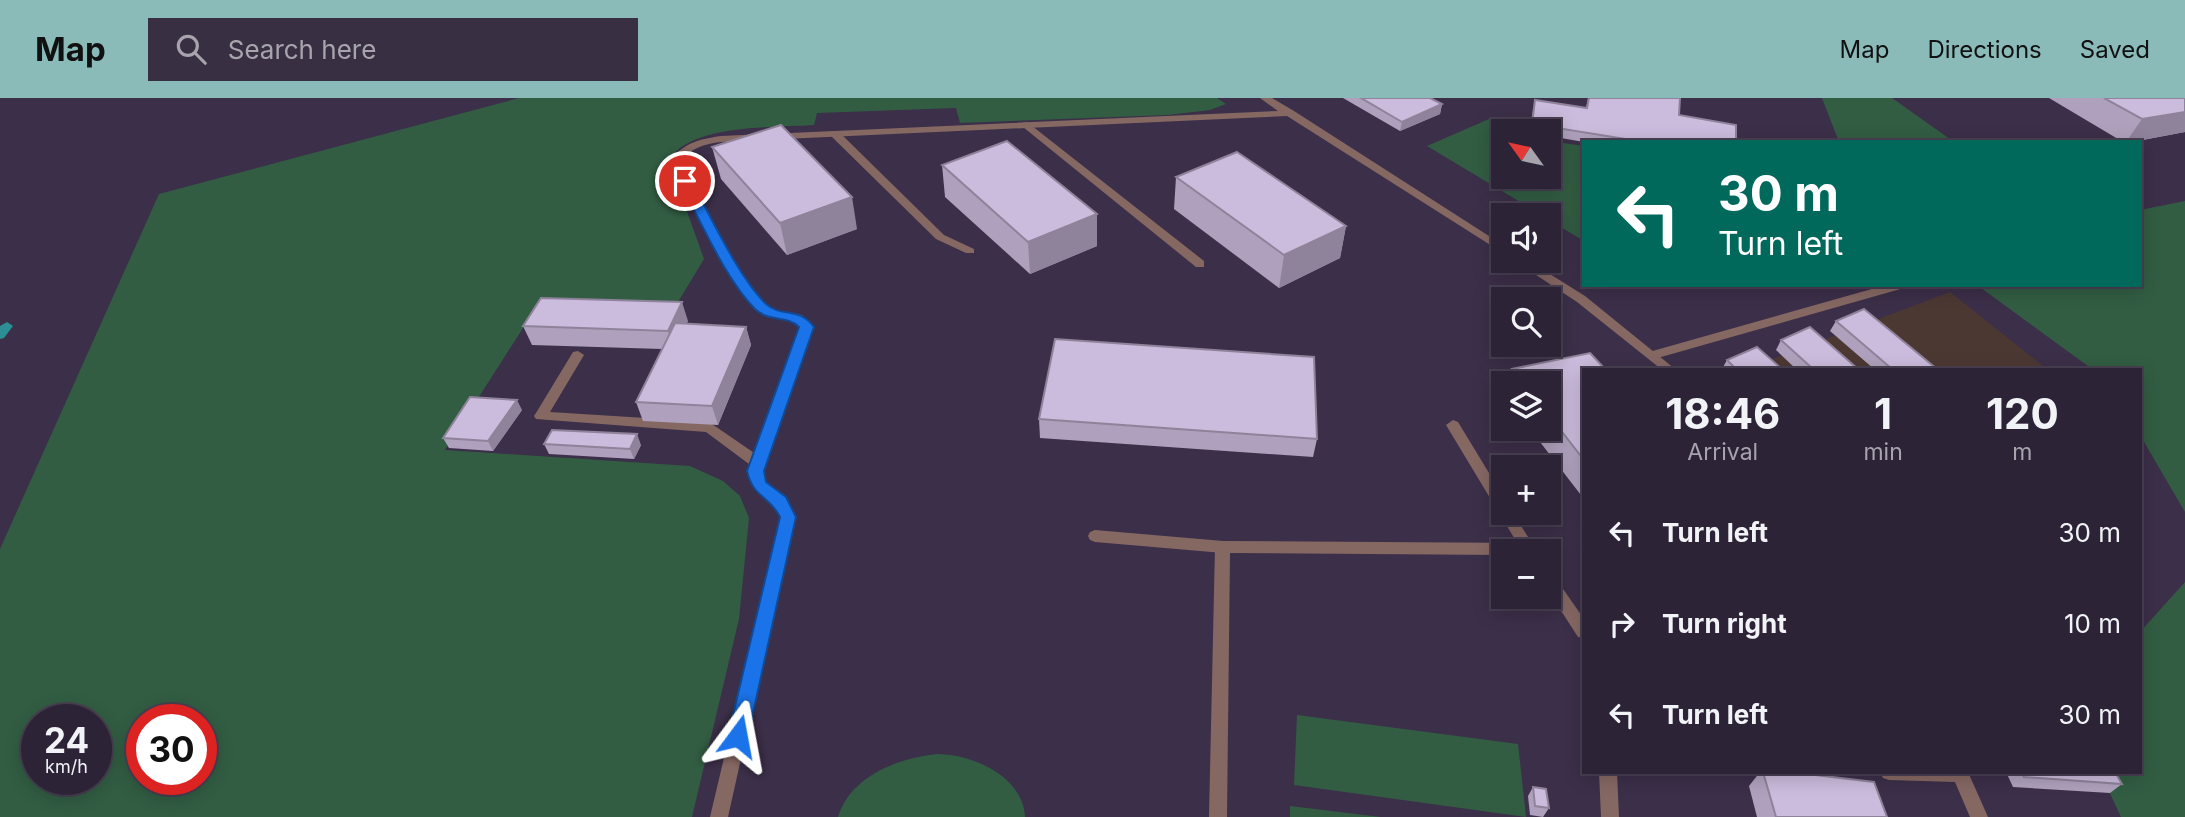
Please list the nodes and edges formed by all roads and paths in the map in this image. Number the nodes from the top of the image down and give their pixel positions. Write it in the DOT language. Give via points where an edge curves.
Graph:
graph roads {
  1 [pos="1265,98"];
  2 [pos="1290,113"];
  3 [pos="1027,125"];
  4 [pos="835,134"];
  5 [pos="1491,242"];
  6 [pos="970,251"];
  7 [pos="1200,264"];
  8 [pos="1540,273"];
  9 [pos="1893,287"];
  10 [pos="578,355"];
  11 [pos="1654,355"];
  12 [pos="1668,368"];
  13 [pos="1453,425"];
  14 [pos="758,463"];
  15 [pos="1491,488"];
  16 [pos="1095,536"];
  17 [pos="1223,547"];
  18 [pos="1491,550"];
  19 [pos="1561,598"];
  20 [pos="1582,629"];
  21 [pos="1608,774"];
  22 [pos="1960,774"];
  23 [pos="719,817"];
  24 [pos="1218,817"];
  25 [pos="1610,817"];
  26 [pos="1979,817"];
  1 -- 2 [label="street"];
  2 -- 3 [label="street"];
  2 -- 5 [label="street"];
  3 -- 4 [label="street"];
  3 -- 7 [label="street"];
  4 -- 6 [label="street" via="940,237"];
  4 -- 14 [label="street" via="710,140 687,149 675,162 736,273 760,306 770,313 798,318 807,327"];
  8 -- 11 [label="street"];
  9 -- 11 [label="street"];
  10 -- 14 [label="street" via="541,416 709,427"];
  11 -- 12 [label="street"];
  13 -- 15 [label="street"];
  14 -- 23 [label="street" via="755,478 780,502 788,517"];
  16 -- 17 [label="street"];
  17 -- 18 [label="street"];
  17 -- 24 [label="street"];
  19 -- 20 [label="street"];
  21 -- 25 [label="street"];
  22 -- 26 [label="street"];
}
